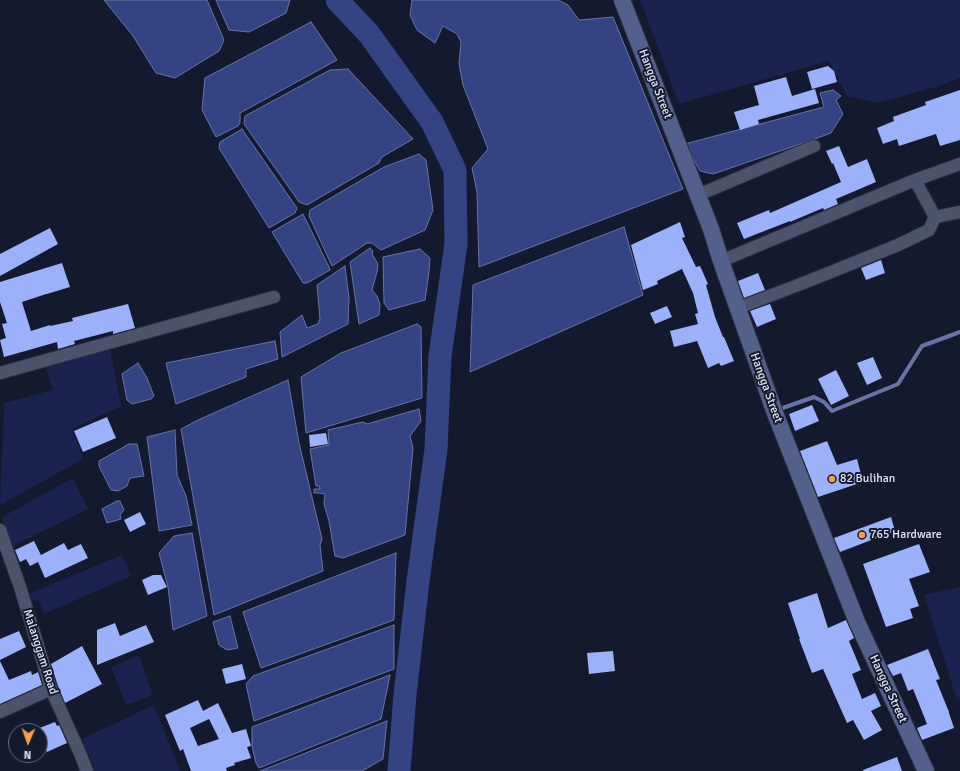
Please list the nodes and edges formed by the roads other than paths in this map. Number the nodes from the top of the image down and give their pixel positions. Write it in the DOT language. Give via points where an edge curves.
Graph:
graph roads {
  1 [pos="622,0"];
  2 [pos="814,146"];
  3 [pos="960,164"];
  4 [pos="914,180"];
  5 [pos="698,195"];
  6 [pos="960,212"];
  7 [pos="935,217"];
  8 [pos="721,260"];
  9 [pos="274,297"];
  10 [pos="738,308"];
  11 [pos="0,373"];
  12 [pos="0,530"];
  13 [pos="51,688"];
  14 [pos="0,712"];
  15 [pos="87,771"];
  16 [pos="926,771"];
  1 -- 5 [label="street, Hangga Street"];
  2 -- 5 [label="street"];
  3 -- 4 [label="street"];
  4 -- 7 [label="street"];
  4 -- 8 [label="street"];
  5 -- 8 [label="street, Hangga Street"];
  6 -- 7 [label="street"];
  7 -- 10 [label="street" via="929,230 898,245"];
  8 -- 10 [label="street, Hangga Street"];
  9 -- 11 [label="street"];
  10 -- 16 [label="street, Hangga Street" via="774,413 856,622"];
  12 -- 13 [label="street, Malanggam Road"];
  13 -- 14 [label="street"];
  13 -- 15 [label="street, Malanggam Road"];
}
